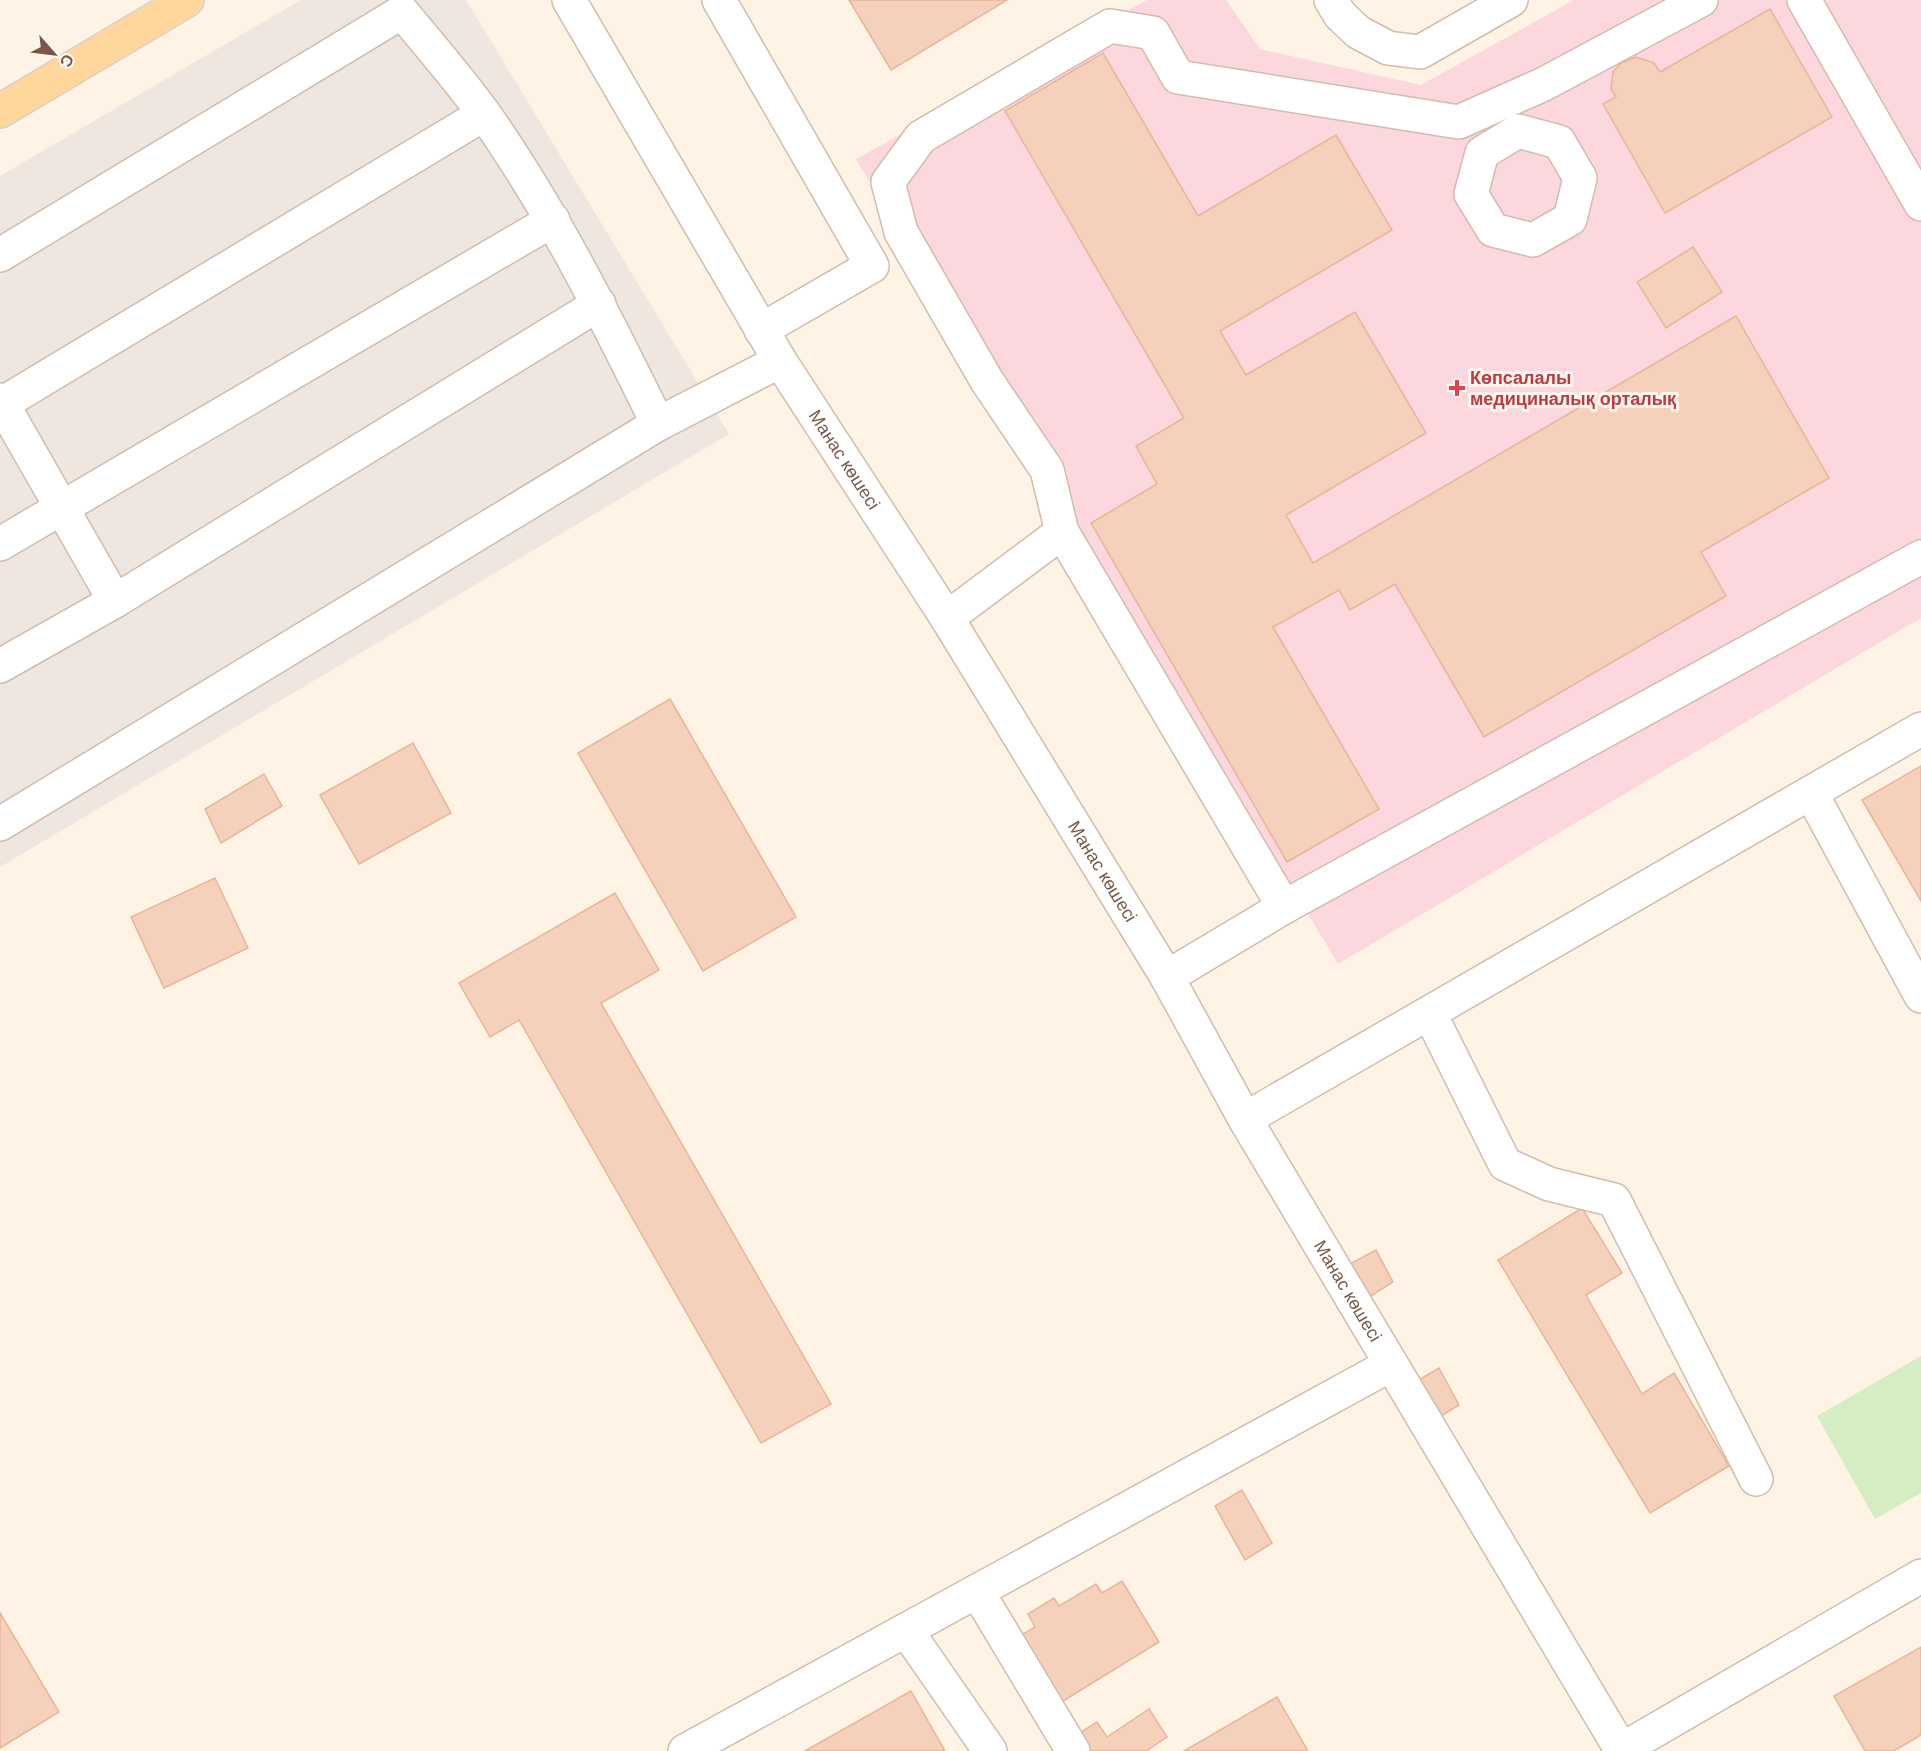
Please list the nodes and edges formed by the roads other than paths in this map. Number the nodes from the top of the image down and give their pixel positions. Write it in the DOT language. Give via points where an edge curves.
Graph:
graph roads {
  1 [pos="187,0"];
  2 [pos="569,0"];
  3 [pos="718,0"];
  4 [pos="1331,0"];
  5 [pos="1511,0"];
  6 [pos="1701,0"];
  7 [pos="1804,0"];
  8 [pos="0,111"];
  9 [pos="484,114"];
  10 [pos="1459,122"];
  11 [pos="1482,153"];
  12 [pos="1921,204"];
  13 [pos="553,220"];
  14 [pos="0,255"];
  15 [pos="599,304"];
  16 [pos="761,330"];
  17 [pos="780,361"];
  18 [pos="1,403"];
  19 [pos="658,424"];
  20 [pos="61,507"];
  21 [pos="1062,532"];
  22 [pos="0,543"];
  23 [pos="1921,557"];
  24 [pos="115,601"];
  25 [pos="947,618"];
  26 [pos="0,666"];
  27 [pos="1921,729"];
  28 [pos="1810,793"];
  29 [pos="0,824"];
  30 [pos="1284,907"];
  31 [pos="1167,977"];
  32 [pos="1921,996"];
  33 [pos="1430,1014"];
  34 [pos="1245,1119"];
  35 [pos="1390,1365"];
  36 [pos="1756,1479"];
  37 [pos="1921,1576"];
  38 [pos="977,1591"];
  39 [pos="906,1630"];
  40 [pos="1622,1750"];
  41 [pos="684,1751"];
  42 [pos="990,1751"];
  43 [pos="1073,1751"];
  1 -- 8 [label="main road"];
  2 -- 16 [label="street, Манас көшесі"];
  3 -- 16 [label="street" via="872,266"];
  4 -- 5 [label="street" via="1358,32 1388,48 1420,52"];
  6 -- 10 [label="street" via="1544,84"];
  7 -- 12 [label="street"];
  9 -- 13 [label="street"];
  9 -- 14 [label="street" via="402,12"];
  9 -- 18 [label="street"];
  10 -- 11 [label="street"];
  10 -- 21 [label="street" via="1178,77 1153,33 1110,26 921,137 888,182 901,232 987,381 1047,470"];
  13 -- 15 [label="street"];
  13 -- 20 [label="street"];
  15 -- 19 [label="street"];
  15 -- 24 [label="street"];
  16 -- 17 [label="street, Манас көшесі"];
  17 -- 19 [label="street"];
  17 -- 25 [label="street, Манас көшесі"];
  18 -- 20 [label="street"];
  19 -- 29 [label="street"];
  20 -- 22 [label="street"];
  20 -- 24 [label="street"];
  21 -- 25 [label="street"];
  21 -- 30 [label="street"];
  23 -- 30 [label="street"];
  24 -- 26 [label="street"];
  25 -- 31 [label="street, Манас көшесі"];
  27 -- 28 [label="street"];
  28 -- 32 [label="street"];
  28 -- 33 [label="street"];
  30 -- 31 [label="street"];
  31 -- 34 [label="street, Манас көшесі"];
  33 -- 34 [label="street"];
  33 -- 36 [label="street" via="1505,1164 1549,1184 1614,1200"];
  34 -- 35 [label="street, Манас көшесі"];
  35 -- 38 [label="street"];
  35 -- 40 [label="street, Манас көшесі"];
  37 -- 40 [label="street"];
  38 -- 39 [label="street"];
  38 -- 43 [label="street"];
  39 -- 41 [label="street"];
  39 -- 42 [label="street"];
}
